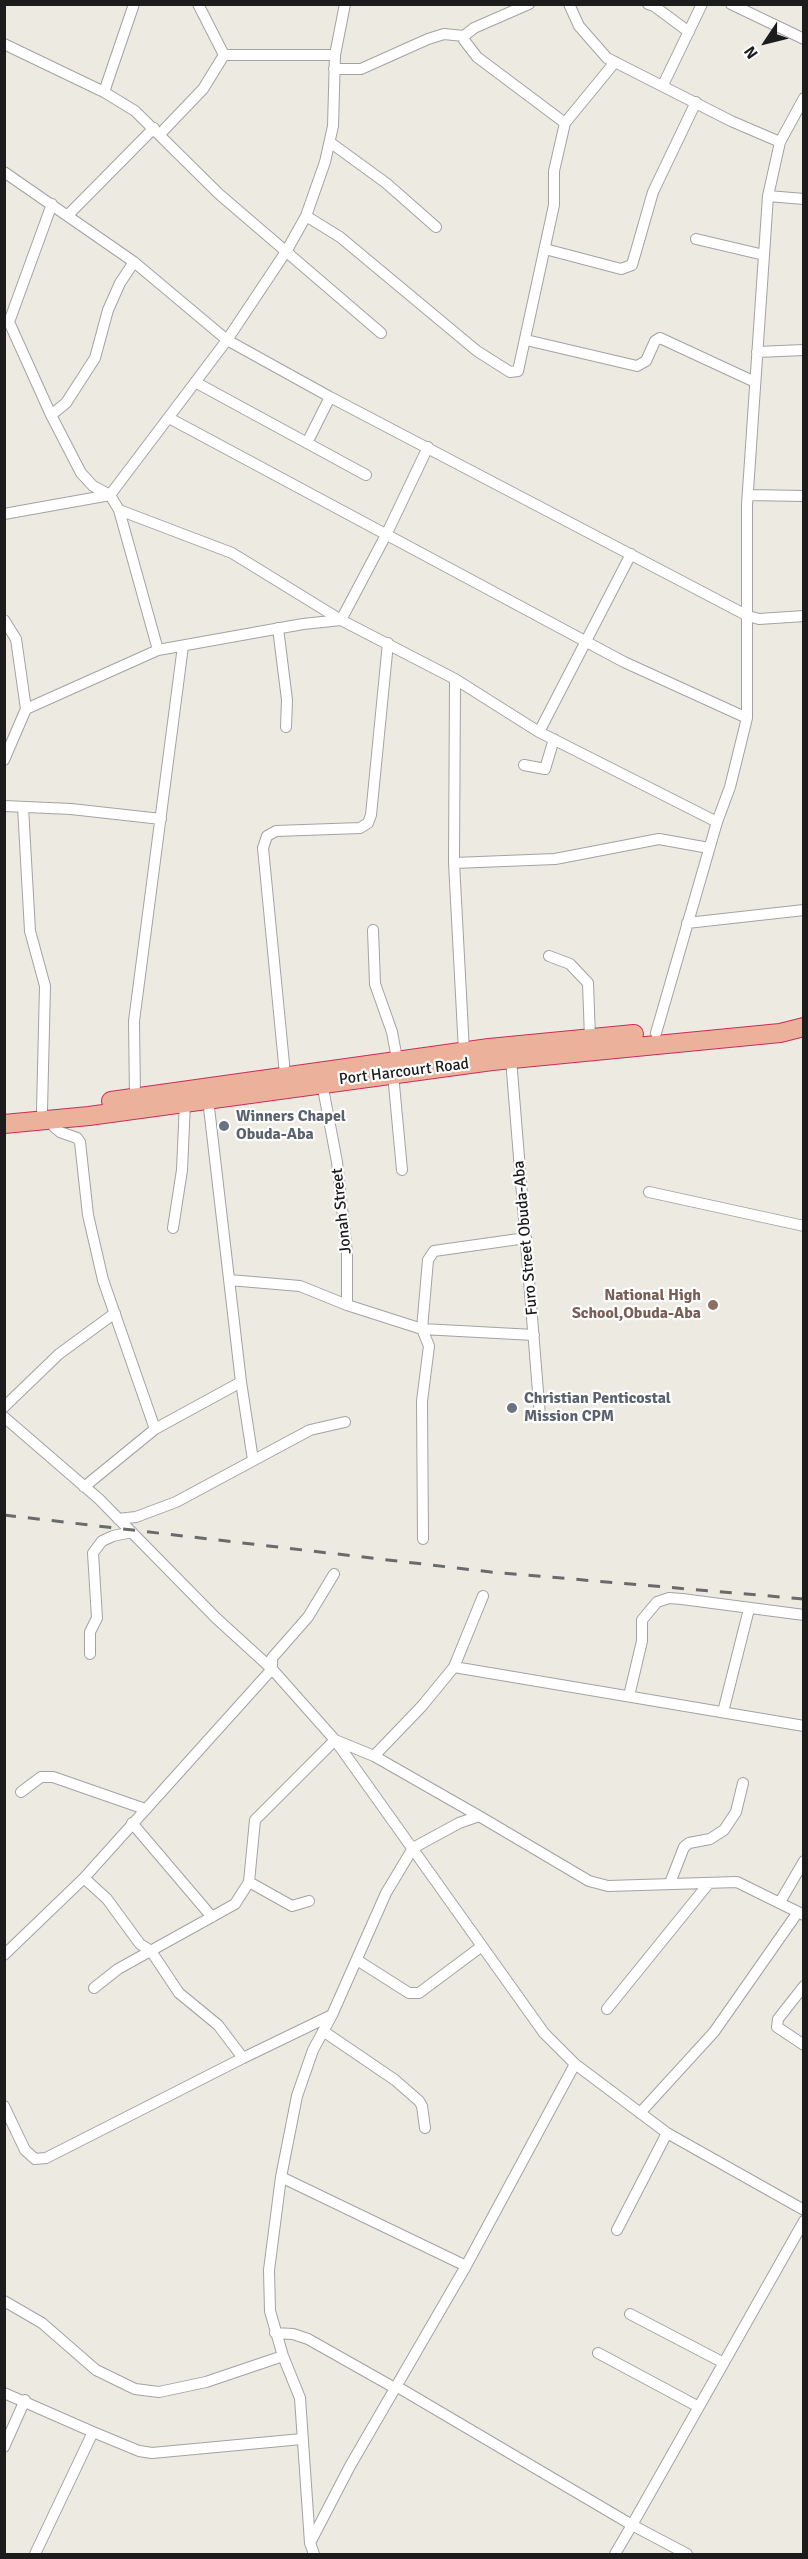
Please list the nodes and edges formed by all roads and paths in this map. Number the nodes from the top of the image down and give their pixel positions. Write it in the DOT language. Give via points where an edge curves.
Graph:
graph roads {
  1 [pos="134,4"];
  2 [pos="198,4"];
  3 [pos="345,4"];
  4 [pos="529,4"];
  5 [pos="569,4"];
  6 [pos="648,4"];
  7 [pos="702,4"];
  8 [pos="731,4"];
  9 [pos="688,32"];
  10 [pos="464,36"];
  11 [pos="804,39"];
  12 [pos="4,44"];
  13 [pos="224,55"];
  14 [pos="335,55"];
  15 [pos="615,62"];
  16 [pos="334,69"];
  17 [pos="663,85"];
  18 [pos="104,92"];
  19 [pos="804,98"];
  20 [pos="696,102"];
  21 [pos="565,123"];
  22 [pos="157,131"];
  23 [pos="780,142"];
  24 [pos="330,143"];
  25 [pos="4,172"];
  26 [pos="768,196"];
  27 [pos="804,199"];
  28 [pos="52,204"];
  29 [pos="68,215"];
  30 [pos="306,216"];
  31 [pos="436,227"];
  32 [pos="696,239"];
  33 [pos="545,249"];
  34 [pos="287,250"];
  35 [pos="764,255"];
  36 [pos="134,262"];
  37 [pos="7,322"];
  38 [pos="381,333"];
  39 [pos="227,340"];
  40 [pos="526,340"];
  41 [pos="804,350"];
  42 [pos="757,352"];
  43 [pos="195,382"];
  44 [pos="755,382"];
  45 [pos="330,397"];
  46 [pos="51,415"];
  47 [pos="169,418"];
  48 [pos="308,441"];
  49 [pos="428,447"];
  50 [pos="366,474"];
  51 [pos="110,495"];
  52 [pos="748,495"];
  53 [pos="804,496"];
  54 [pos="119,510"];
  55 [pos="4,514"];
  56 [pos="387,533"];
  57 [pos="630,554"];
  58 [pos="748,616"];
  59 [pos="804,616"];
  60 [pos="4,620"];
  61 [pos="341,620"];
  62 [pos="278,628"];
  63 [pos="586,640"];
  64 [pos="388,643"];
  65 [pos="183,646"];
  66 [pos="158,650"];
  67 [pos="455,680"];
  68 [pos="26,709"];
  69 [pos="747,718"];
  70 [pos="286,727"];
  71 [pos="539,732"];
  72 [pos="555,739"];
  73 [pos="8,742"];
  74 [pos="4,760"];
  75 [pos="524,765"];
  76 [pos="4,806"];
  77 [pos="23,807"];
  78 [pos="161,819"];
  79 [pos="717,822"];
  80 [pos="709,848"];
  81 [pos="454,863"];
  82 [pos="804,910"];
  83 [pos="687,923"];
  84 [pos="373,930"];
  85 [pos="549,956"];
  86 [pos="804,1025"];
  87 [pos="656,1033"];
  88 [pos="590,1038"];
  89 [pos="464,1051"];
  90 [pos="511,1059"];
  91 [pos="395,1066"];
  92 [pos="285,1074"];
  93 [pos="322,1083"];
  94 [pos="135,1097"];
  95 [pos="208,1099"];
  96 [pos="185,1102"];
  97 [pos="4,1113"];
  98 [pos="48,1115"];
  99 [pos="4,1124"];
  100 [pos="402,1170"];
  101 [pos="649,1192"];
  102 [pos="804,1226"];
  103 [pos="173,1228"];
  104 [pos="526,1238"];
  105 [pos="229,1280"];
  106 [pos="347,1305"];
  107 [pos="115,1313"];
  108 [pos="422,1329"];
  109 [pos="534,1335"];
  110 [pos="241,1382"];
  111 [pos="4,1407"];
  112 [pos="540,1416"];
  113 [pos="4,1417"];
  114 [pos="345,1422"];
  115 [pos="155,1429"];
  116 [pos="254,1460"];
  117 [pos="84,1486"];
  118 [pos="118,1519"];
  119 [pos="132,1532"];
  120 [pos="423,1539"];
  121 [pos="334,1574"];
  122 [pos="483,1596"];
  123 [pos="748,1609"];
  124 [pos="804,1615"];
  125 [pos="90,1654"];
  126 [pos="454,1667"];
  127 [pos="272,1669"];
  128 [pos="628,1696"];
  129 [pos="723,1712"];
  130 [pos="804,1725"];
  131 [pos="335,1740"];
  132 [pos="374,1756"];
  133 [pos="743,1783"];
  134 [pos="21,1792"];
  135 [pos="145,1809"];
  136 [pos="479,1816"];
  137 [pos="132,1823"];
  138 [pos="413,1848"];
  139 [pos="804,1861"];
  140 [pos="84,1878"];
  141 [pos="249,1882"];
  142 [pos="670,1883"];
  143 [pos="709,1883"];
  144 [pos="309,1902"];
  145 [pos="780,1902"];
  146 [pos="801,1914"];
  147 [pos="212,1917"];
  148 [pos="482,1946"];
  149 [pos="151,1951"];
  150 [pos="4,1955"];
  151 [pos="357,1960"];
  152 [pos="804,1986"];
  153 [pos="94,1988"];
  154 [pos="607,2009"];
  155 [pos="332,2015"];
  156 [pos="323,2031"];
  157 [pos="804,2044"];
  158 [pos="243,2058"];
  159 [pos="575,2064"];
  160 [pos="4,2106"];
  161 [pos="640,2113"];
  162 [pos="424,2128"];
  163 [pos="668,2133"];
  164 [pos="281,2176"];
  165 [pos="804,2210"];
  166 [pos="804,2222"];
  167 [pos="616,2230"];
  168 [pos="466,2266"];
  169 [pos="4,2301"];
  170 [pos="630,2314"];
  171 [pos="275,2333"];
  172 [pos="598,2353"];
  173 [pos="283,2356"];
  174 [pos="722,2362"];
  175 [pos="395,2386"];
  176 [pos="4,2393"];
  177 [pos="25,2400"];
  178 [pos="697,2406"];
  179 [pos="93,2432"];
  180 [pos="302,2439"];
  181 [pos="4,2447"];
  182 [pos="632,2524"];
  183 [pos="310,2543"];
  184 [pos="35,2554"];
  185 [pos="314,2554"];
  186 [pos="615,2554"];
  187 [pos="687,2554"];
  1 -- 18 [label="street"];
  2 -- 13 [label="street"];
  3 -- 14 [label="street"];
  4 -- 10 [label="street"];
  5 -- 15 [label="street" via="579,26"];
  6 -- 9 [label="street"];
  7 -- 9 [label="street"];
  8 -- 11 [label="street"];
  9 -- 17 [label="street"];
  10 -- 16 [label="street" via="444,34 428,39 362,69"];
  10 -- 21 [label="street" via="477,57"];
  12 -- 18 [label="street"];
  13 -- 14 [label="street"];
  13 -- 22 [label="street" via="203,90"];
  14 -- 16 [label="street"];
  15 -- 17 [label="street"];
  15 -- 21 [label="street"];
  16 -- 24 [label="street"];
  17 -- 20 [label="street"];
  18 -- 22 [label="street" via="135,111"];
  19 -- 23 [label="street"];
  20 -- 23 [label="street"];
  20 -- 33 [label="street" via="653,192 632,265 621,269"];
  21 -- 33 [label="street"];
  22 -- 29 [label="street"];
  22 -- 34 [label="street" via="219,194"];
  23 -- 26 [label="street"];
  24 -- 30 [label="street"];
  24 -- 31 [label="street" via="386,183"];
  25 -- 28 [label="street"];
  26 -- 27 [label="street"];
  26 -- 35 [label="street"];
  28 -- 29 [label="street"];
  28 -- 37 [label="street"];
  29 -- 36 [label="street"];
  30 -- 34 [label="street"];
  30 -- 40 [label="street" via="340,237 477,351 510,372 521,367"];
  32 -- 35 [label="street"];
  33 -- 40 [label="street"];
  34 -- 38 [label="street"];
  34 -- 39 [label="street"];
  35 -- 42 [label="street"];
  36 -- 39 [label="street"];
  36 -- 46 [label="street" via="108,310 95,358 66,403"];
  37 -- 46 [label="street"];
  39 -- 43 [label="street"];
  39 -- 45 [label="street"];
  40 -- 44 [label="street" via="637,366 646,361 660,338"];
  41 -- 42 [label="street"];
  42 -- 44 [label="street"];
  43 -- 47 [label="street"];
  43 -- 48 [label="street"];
  44 -- 52 [label="street"];
  45 -- 48 [label="street"];
  45 -- 49 [label="street"];
  46 -- 51 [label="street" via="81,472 93,486"];
  47 -- 51 [label="street"];
  47 -- 56 [label="street"];
  48 -- 50 [label="street"];
  49 -- 56 [label="street"];
  49 -- 57 [label="street"];
  51 -- 54 [label="street"];
  51 -- 55 [label="street"];
  52 -- 53 [label="street"];
  52 -- 58 [label="street"];
  54 -- 61 [label="street" via="232,553"];
  54 -- 66 [label="street"];
  56 -- 61 [label="street"];
  56 -- 63 [label="street"];
  57 -- 58 [label="street"];
  57 -- 63 [label="street"];
  58 -- 59 [label="street"];
  58 -- 69 [label="street"];
  60 -- 68 [label="street" via="16,639"];
  61 -- 62 [label="street"];
  61 -- 64 [label="street"];
  62 -- 65 [label="street"];
  62 -- 70 [label="street"];
  63 -- 69 [label="street" via="624,662"];
  63 -- 71 [label="street"];
  64 -- 67 [label="street"];
  64 -- 92 [label="street" via="372,815 368,823 360,828 276,831 267,836 263,848"];
  65 -- 66 [label="street"];
  65 -- 78 [label="street"];
  66 -- 68 [label="street"];
  67 -- 71 [label="street"];
  67 -- 81 [label="street"];
  68 -- 73 [label="street"];
  69 -- 79 [label="street"];
  71 -- 72 [label="street"];
  72 -- 75 [label="street" via="545,769"];
  72 -- 79 [label="street"];
  73 -- 74 [label="street"];
  76 -- 77 [label="street"];
  77 -- 78 [label="street"];
  77 -- 98 [label="street" via="30,931 45,986"];
  78 -- 94 [label="street" via="134,1021"];
  79 -- 80 [label="street"];
  80 -- 81 [label="street" via="659,839 555,859"];
  80 -- 83 [label="street"];
  81 -- 89 [label="street"];
  82 -- 83 [label="street"];
  83 -- 87 [label="street"];
  84 -- 91 [label="street" via="375,984 392,1032"];
  85 -- 88 [label="street" via="570,964 588,983"];
  86 -- 87 [label="highway, Port Harcourt Road" via="781,1021"];
  86 -- 90 [label="highway, Port Harcourt Road" via="780,1033"];
  87 -- 88 [label="highway, Port Harcourt Road"];
  88 -- 89 [label="highway, Port Harcourt Road"];
  89 -- 91 [label="highway, Port Harcourt Road"];
  90 -- 91 [label="highway, Port Harcourt Road"];
  90 -- 104 [label="street, Furo Street Obuda-Aba"];
  91 -- 92 [label="highway, Port Harcourt Road"];
  91 -- 93 [label="highway, Port Harcourt Road"];
  91 -- 100 [label="street"];
  92 -- 94 [label="highway, Port Harcourt Road"];
  93 -- 95 [label="highway, Port Harcourt Road"];
  93 -- 106 [label="street, Jonah Street" via="347,1253"];
  94 -- 98 [label="highway, Port Harcourt Road"];
  95 -- 96 [label="highway, Port Harcourt Road"];
  95 -- 105 [label="street"];
  96 -- 98 [label="highway, Port Harcourt Road"];
  96 -- 103 [label="street" via="182,1170"];
  97 -- 98 [label="highway, Port Harcourt Road"];
  98 -- 99 [label="highway, Port Harcourt Road"];
  98 -- 107 [label="street" via="54,1127 80,1142 88,1215"];
  101 -- 102 [label="street"];
  104 -- 108 [label="street" via="430,1254"];
  104 -- 109 [label="street, Furo Street Obuda-Aba"];
  105 -- 106 [label="street" via="286,1283"];
  105 -- 110 [label="street"];
  106 -- 108 [label="street"];
  107 -- 111 [label="street" via="58,1354"];
  107 -- 115 [label="street"];
  108 -- 109 [label="street"];
  108 -- 120 [label="street" via="429,1346 422,1401"];
  109 -- 112 [label="street, Furo Street Obuda-Aba"];
  110 -- 115 [label="street"];
  110 -- 116 [label="street"];
  113 -- 117 [label="street"];
  114 -- 116 [label="street" via="310,1430"];
  115 -- 117 [label="street"];
  116 -- 118 [label="street" via="176,1502 136,1517"];
  117 -- 118 [label="street"];
  118 -- 119 [label="street"];
  119 -- 125 [label="street" via="113,1536 93,1553 97,1618 90,1632"];
  119 -- 127 [label="street"];
  121 -- 127 [label="street" via="308,1617 272,1658"];
  122 -- 126 [label="street"];
  123 -- 124 [label="street"];
  123 -- 128 [label="street" via="669,1598 657,1602 642,1620 642,1641"];
  123 -- 129 [label="street"];
  126 -- 128 [label="street"];
  126 -- 132 [label="street"];
  127 -- 131 [label="street"];
  127 -- 135 [label="street"];
  128 -- 129 [label="street"];
  129 -- 130 [label="street"];
  131 -- 132 [label="street"];
  131 -- 138 [label="street"];
  131 -- 141 [label="street" via="255,1820"];
  132 -- 136 [label="street"];
  133 -- 142 [label="street" via="736,1812 724,1830 684,1847"];
  134 -- 135 [label="street" via="41,1777 53,1777"];
  135 -- 137 [label="street"];
  136 -- 138 [label="street"];
  136 -- 142 [label="street" via="589,1881 608,1886"];
  137 -- 140 [label="street"];
  137 -- 147 [label="street"];
  138 -- 148 [label="street"];
  138 -- 151 [label="street" via="386,1893"];
  139 -- 145 [label="street"];
  140 -- 149 [label="street" via="107,1899 140,1944"];
  140 -- 150 [label="street"];
  141 -- 144 [label="street" via="292,1906"];
  141 -- 147 [label="street" via="235,1904"];
  142 -- 143 [label="street"];
  143 -- 145 [label="street" via="737,1882"];
  143 -- 154 [label="street"];
  145 -- 146 [label="street"];
  146 -- 161 [label="street" via="714,2032"];
  147 -- 149 [label="street"];
  148 -- 151 [label="street" via="419,1993 409,1993"];
  148 -- 159 [label="street" via="544,2033"];
  149 -- 153 [label="street"];
  149 -- 158 [label="street" via="179,1993 218,2025"];
  151 -- 155 [label="street"];
  152 -- 157 [label="street" via="778,2019 777,2027"];
  155 -- 156 [label="street"];
  155 -- 158 [label="street"];
  156 -- 162 [label="street" via="419,2101"];
  156 -- 164 [label="street" via="297,2096"];
  158 -- 160 [label="street" via="46,2158 35,2159 25,2150"];
  159 -- 161 [label="street"];
  159 -- 168 [label="street"];
  161 -- 163 [label="street"];
  163 -- 165 [label="street"];
  163 -- 167 [label="street"];
  164 -- 168 [label="street"];
  164 -- 171 [label="street" via="269,2270"];
  166 -- 174 [label="street"];
  168 -- 175 [label="street"];
  169 -- 173 [label="street" via="42,2323 96,2370 135,2389 159,2392 206,2382"];
  170 -- 174 [label="street"];
  171 -- 173 [label="street"];
  171 -- 175 [label="street" via="308,2339"];
  172 -- 178 [label="street"];
  173 -- 180 [label="street" via="300,2398"];
  174 -- 178 [label="street"];
  175 -- 182 [label="street"];
  175 -- 183 [label="street"];
  176 -- 177 [label="street"];
  177 -- 179 [label="street"];
  177 -- 181 [label="street"];
  178 -- 182 [label="street"];
  179 -- 180 [label="street" via="152,2453"];
  179 -- 184 [label="street"];
  180 -- 183 [label="street"];
  182 -- 186 [label="street"];
  182 -- 187 [label="street"];
  183 -- 185 [label="street"];
}
